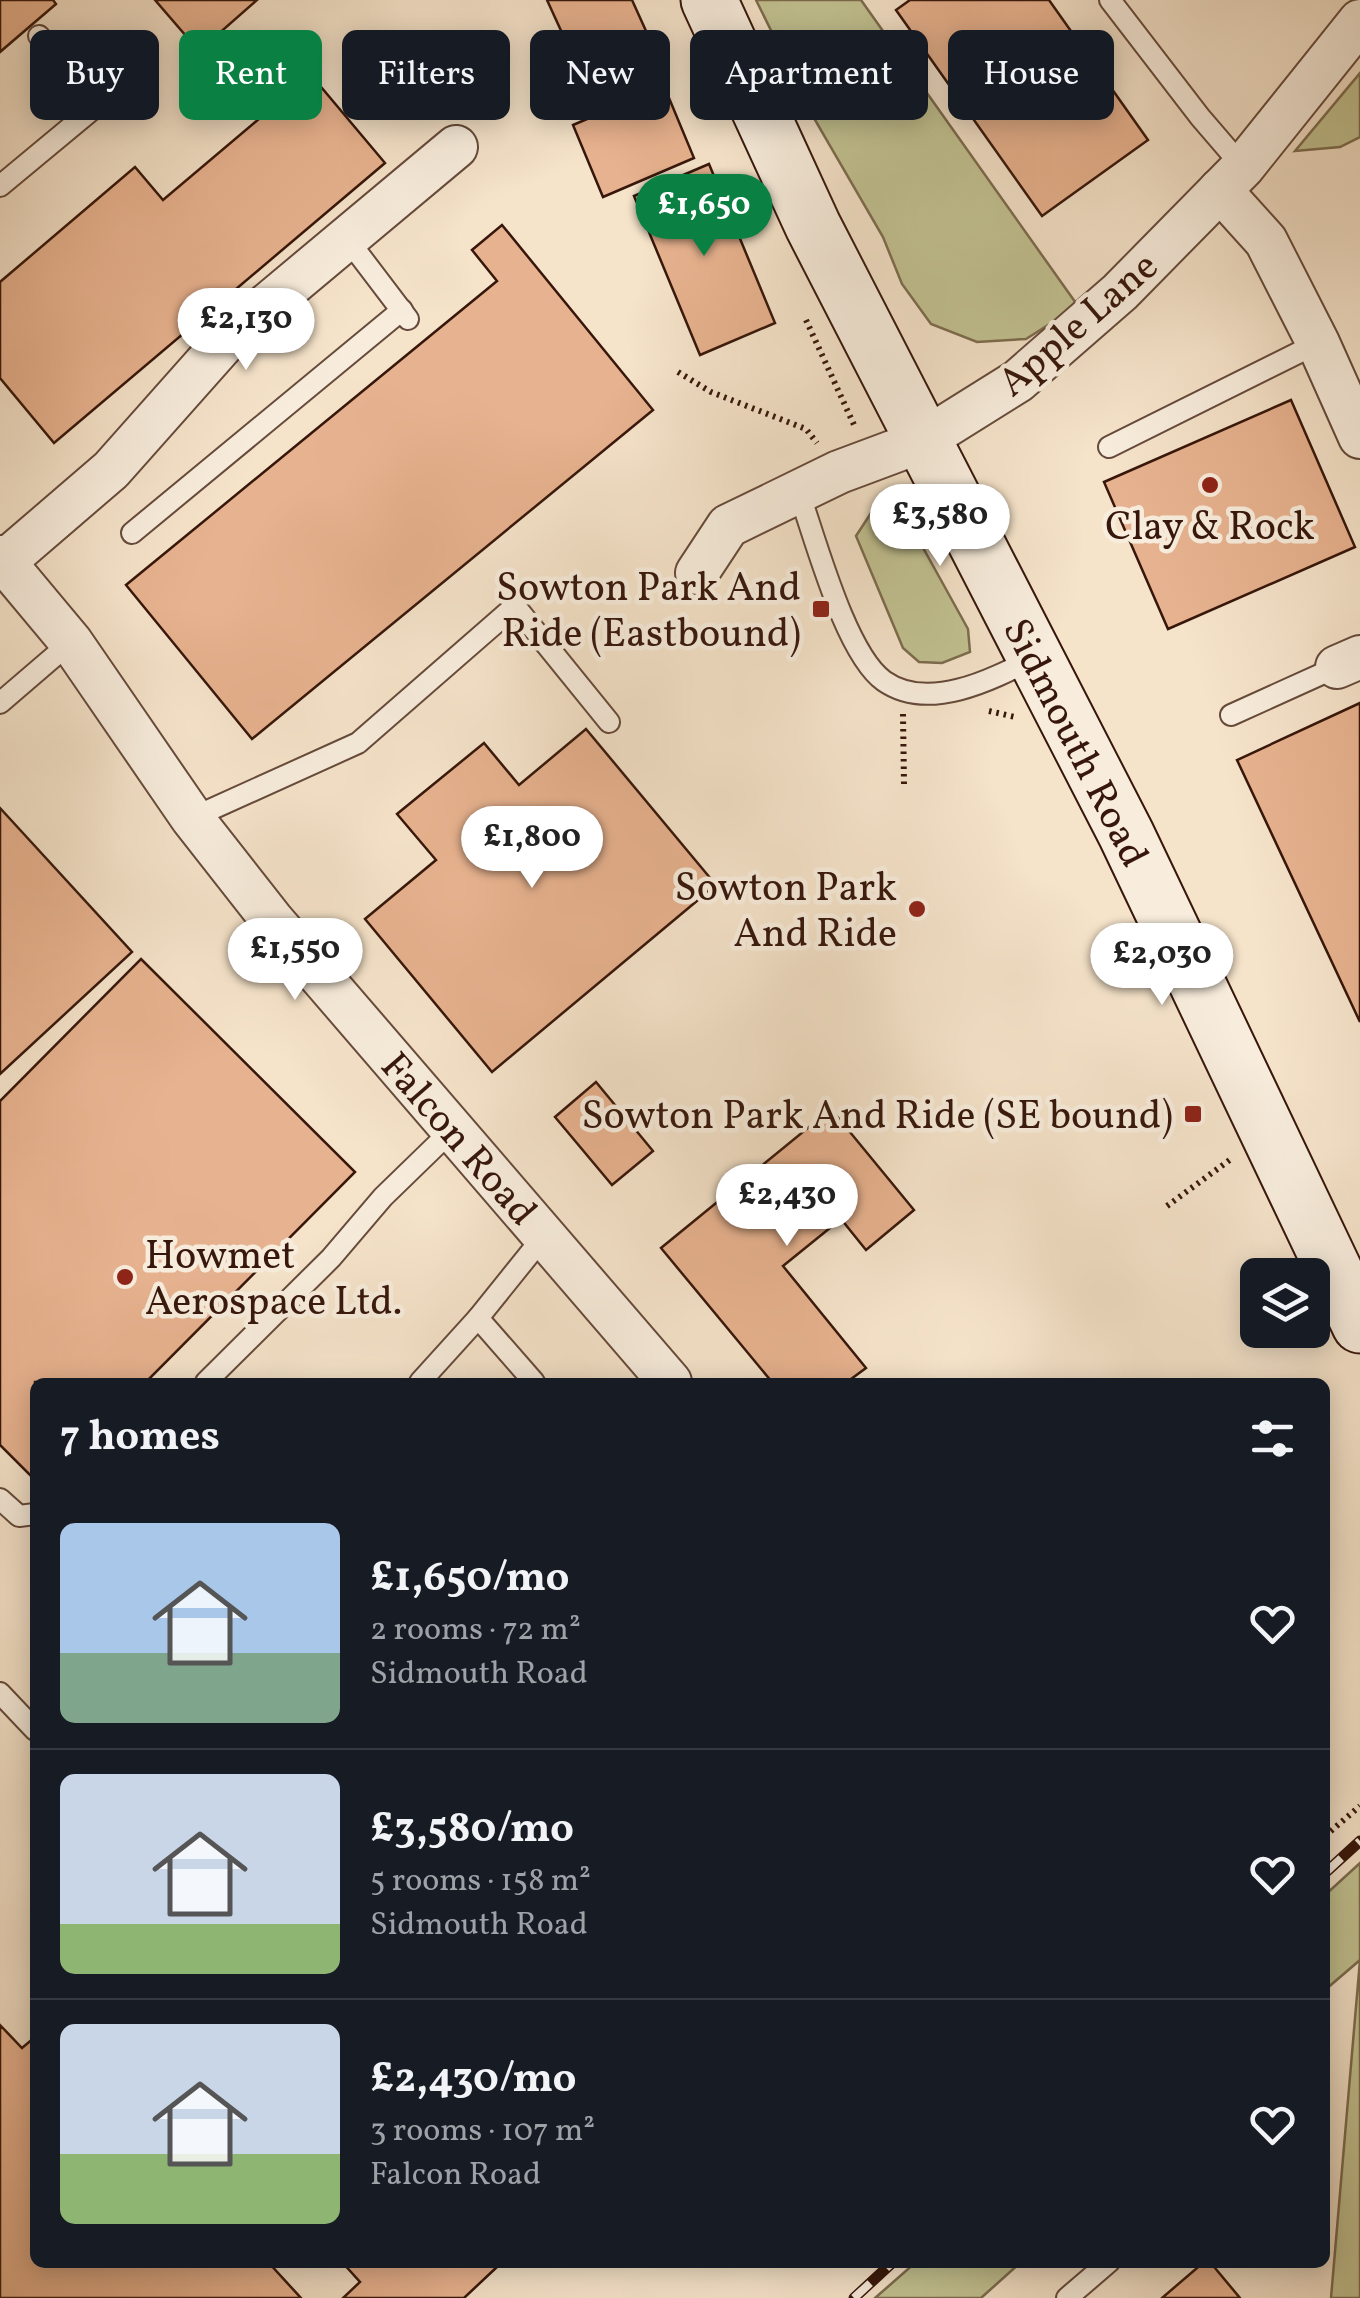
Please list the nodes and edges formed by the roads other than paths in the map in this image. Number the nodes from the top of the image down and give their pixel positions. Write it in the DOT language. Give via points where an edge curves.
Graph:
graph roads {
  1 [pos="709,0"];
  2 [pos="1110,0"];
  3 [pos="1360,21"];
  4 [pos="80,120"];
  5 [pos="456,147"];
  6 [pos="1232,178"];
  7 [pos="0,186"];
  8 [pos="348,240"];
  9 [pos="1318,343"];
  10 [pos="1360,436"];
  11 [pos="922,441"];
  12 [pos="1109,447"];
  13 [pos="798,490"];
  14 [pos="132,532"];
  15 [pos="2,559"];
  16 [pos="697,573"];
  17 [pos="72,642"];
  18 [pos="1034,658"];
  19 [pos="1348,662"];
  20 [pos="0,703"];
  21 [pos="1231,714"];
  22 [pos="609,722"];
  23 [pos="192,818"];
  24 [pos="452,1130"];
  25 [pos="544,1236"];
  26 [pos="478,1318"];
  27 [pos="1360,1326"];
  28 [pos="210,1378"];
  29 [pos="424,1378"];
  30 [pos="530,1378"];
  31 [pos="667,1378"];
  32 [pos="0,1499"];
  33 [pos="30,1515"];
  34 [pos="0,1693"];
  35 [pos="30,1725"];
  36 [pos="1102,2268"];
  37 [pos="1067,2298"];
  1 -- 11 [label="street, Sidmouth Road" via="812,226"];
  2 -- 6 [label="lane" via="1200,117"];
  3 -- 6 [label="street, Apple Lane"];
  4 -- 7 [label="lane"];
  5 -- 8 [label="street"];
  6 -- 9 [label="street"];
  6 -- 11 [label="street, Apple Lane" via="1120,292 1018,380"];
  8 -- 14 [label="lane" via="405,315"];
  8 -- 15 [label="street" via="230,336 111,470"];
  9 -- 10 [label="street"];
  9 -- 12 [label="lane"];
  11 -- 13 [label="street, Apple Lane" via="832,462"];
  11 -- 18 [label="street, Sidmouth Road"];
  13 -- 16 [label="street, Apple Lane" via="728,526"];
  13 -- 18 [label="lane" via="844,618 864,659 885,682 916,692 944,691 987,682"];
  15 -- 17 [label="street, Falcon Road"];
  17 -- 20 [label="lane"];
  17 -- 23 [label="street, Falcon Road"];
  18 -- 27 [label="street, Sidmouth Road" via="1126,834"];
  19 -- 21 [label="lane"];
  22 -- 23 [label="lane" via="515,606 358,743"];
  23 -- 24 [label="street, Falcon Road"];
  24 -- 25 [label="street, Falcon Road"];
  24 -- 28 [label="lane"];
  25 -- 26 [label="lane"];
  25 -- 31 [label="street, Falcon Road"];
  26 -- 29 [label="lane"];
  26 -- 30 [label="lane"];
  32 -- 33 [label="lane" via="19,1516"];
  34 -- 35 [label="lane"];
  36 -- 37 [label="lane"];
}
